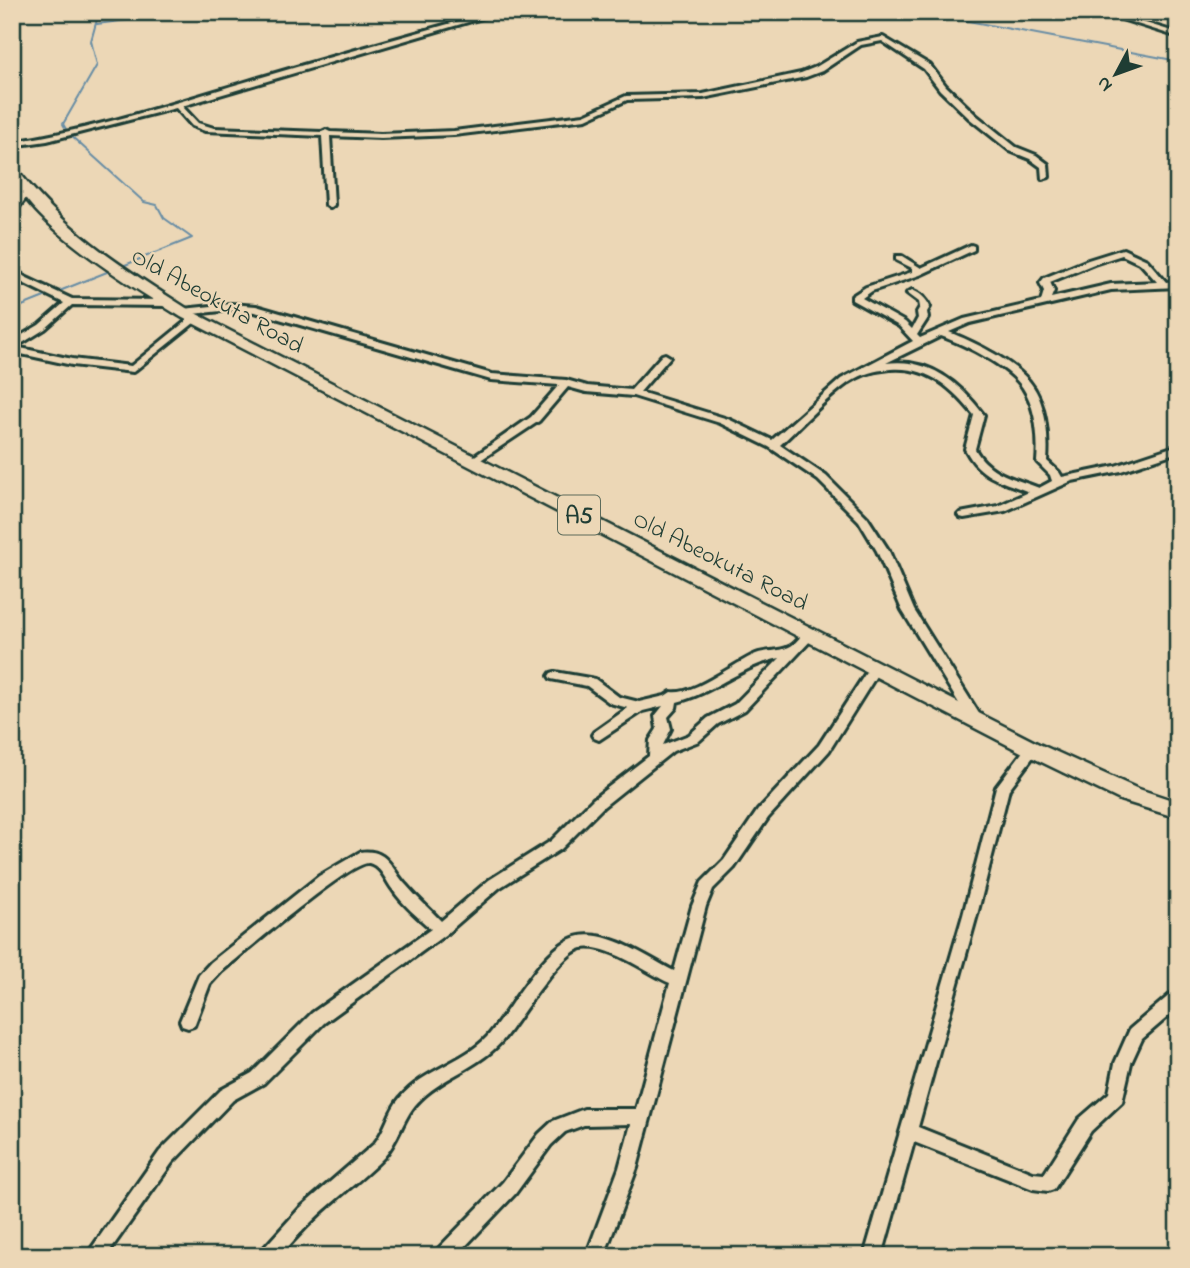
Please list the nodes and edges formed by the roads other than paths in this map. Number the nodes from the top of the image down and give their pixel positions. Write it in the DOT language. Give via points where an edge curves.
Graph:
graph roads {
  1 [pos="499,12"];
  2 [pos="1102,12"];
  3 [pos="1178,35"];
  4 [pos="177,105"];
  5 [pos="326,132"];
  6 [pos="12,144"];
  7 [pos="1045,177"];
  8 [pos="19,183"];
  9 [pos="330,205"];
  10 [pos="12,210"];
  11 [pos="971,248"];
  12 [pos="900,258"];
  13 [pos="12,270"];
  14 [pos="918,272"];
  15 [pos="1178,284"];
  16 [pos="1163,285"];
  17 [pos="912,293"];
  18 [pos="70,302"];
  19 [pos="167,303"];
  20 [pos="1045,304"];
  21 [pos="188,316"];
  22 [pos="939,332"];
  23 [pos="916,338"];
  24 [pos="12,347"];
  25 [pos="665,357"];
  26 [pos="863,370"];
  27 [pos="566,383"];
  28 [pos="634,393"];
  29 [pos="773,445"];
  30 [pos="1178,448"];
  31 [pos="473,462"];
  32 [pos="1058,482"];
  33 [pos="1037,491"];
  34 [pos="964,515"];
  35 [pos="810,634"];
  36 [pos="793,651"];
  37 [pos="875,668"];
  38 [pos="555,676"];
  39 [pos="671,697"];
  40 [pos="639,707"];
  41 [pos="976,720"];
  42 [pos="599,735"];
  43 [pos="1032,749"];
  44 [pos="655,758"];
  45 [pos="1178,810"];
  46 [pos="441,930"];
  47 [pos="679,980"];
  48 [pos="1178,998"];
  49 [pos="188,1021"];
  50 [pos="642,1117"];
  51 [pos="907,1131"];
  52 [pos="94,1256"];
  53 [pos="268,1256"];
  54 [pos="443,1256"];
  55 [pos="594,1256"];
  56 [pos="873,1256"];
  1 -- 4 [label="street"];
  2 -- 3 [label="street"];
  4 -- 5 [label="street" via="199,128"];
  4 -- 6 [label="street"];
  5 -- 7 [label="street" via="382,136 454,133 586,117 626,98 703,96 803,75 859,43 876,39 891,42 927,67 972,117 1013,149 1045,166"];
  5 -- 9 [label="street"];
  8 -- 10 [label="street"];
  8 -- 19 [label="highway, Old Abeokuta Road / A5" via="98,258"];
  11 -- 14 [label="street"];
  12 -- 14 [label="street"];
  13 -- 18 [label="street"];
  14 -- 23 [label="street" via="855,298 892,317"];
  15 -- 16 [label="street"];
  16 -- 20 [label="street" via="1111,287"];
  16 -- 20 [label="street" via="1144,262 1123,252 1047,280"];
  17 -- 23 [label="street" via="925,307"];
  18 -- 19 [label="street"];
  18 -- 24 [label="street"];
  19 -- 21 [label="highway, Old Abeokuta Road / A5"];
  20 -- 22 [label="street" via="999,312"];
  21 -- 24 [label="street" via="133,369 63,361"];
  21 -- 27 [label="street" via="231,307 256,309 491,377"];
  21 -- 31 [label="highway, Old Abeokuta Road / A5"];
  22 -- 23 [label="street"];
  22 -- 32 [label="street" via="1004,366 1027,384 1045,448 1042,461"];
  23 -- 26 [label="street"];
  25 -- 28 [label="street"];
  26 -- 29 [label="street" via="830,392"];
  26 -- 33 [label="street" via="923,367 942,376 979,415 970,449 979,467"];
  27 -- 28 [label="street"];
  27 -- 31 [label="street" via="535,419"];
  28 -- 29 [label="street" via="724,421"];
  29 -- 41 [label="street" via="822,478 863,519 883,551 908,610"];
  30 -- 32 [label="street" via="1145,462"];
  31 -- 35 [label="highway, Old Abeokuta Road / A5"];
  32 -- 33 [label="street"];
  33 -- 34 [label="street" via="1001,509"];
  35 -- 36 [label="street"];
  35 -- 37 [label="highway, Old Abeokuta Road / A5"];
  36 -- 39 [label="street" via="761,657 692,694"];
  36 -- 44 [label="street" via="740,707"];
  37 -- 41 [label="highway, Old Abeokuta Road / A5"];
  37 -- 47 [label="street" via="824,748 763,814 729,864 707,886"];
  38 -- 40 [label="street" via="591,682 615,700"];
  39 -- 40 [label="street"];
  39 -- 44 [label="street" via="671,705 661,716 664,729"];
  40 -- 42 [label="street"];
  41 -- 43 [label="highway, Old Abeokuta Road / A5"];
  43 -- 45 [label="highway, Old Abeokuta Road / A5" via="1128,794"];
  43 -- 51 [label="street" via="1003,787"];
  44 -- 46 [label="street" via="597,803 556,845 494,884"];
  46 -- 49 [label="street" via="422,914 381,862 360,858 324,880 216,967 204,980"];
  46 -- 52 [label="street" via="318,1018 258,1078 227,1094 166,1157"];
  47 -- 50 [label="street"];
  47 -- 53 [label="street" via="598,943 572,946 547,969 492,1042 464,1064 432,1079 405,1104 388,1140"];
  48 -- 51 [label="street" via="1136,1034 1123,1063 1116,1097 1085,1125 1048,1183"];
  50 -- 54 [label="street" via="600,1117 563,1124"];
  50 -- 55 [label="street"];
  51 -- 56 [label="street"];
}
